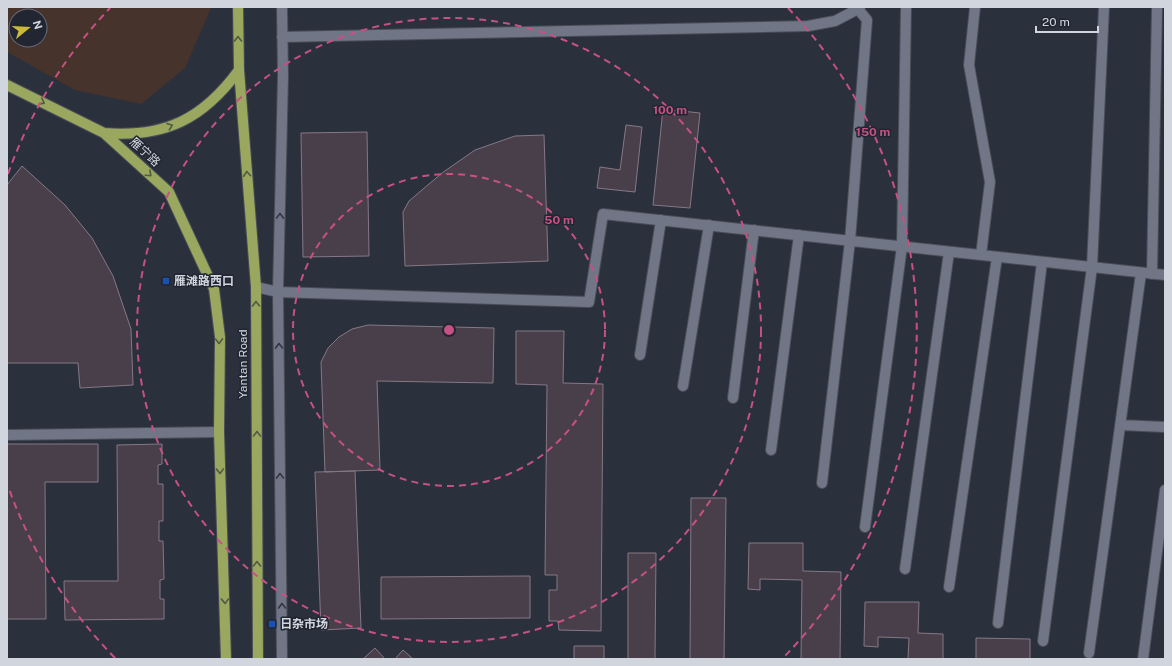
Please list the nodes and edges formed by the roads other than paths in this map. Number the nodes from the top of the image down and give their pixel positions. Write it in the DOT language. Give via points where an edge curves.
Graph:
graph roads {
  1 [pos="238,7"];
  2 [pos="282,7"];
  3 [pos="906,7"];
  4 [pos="975,7"];
  5 [pos="1104,7"];
  6 [pos="1157,7"];
  7 [pos="859,8"];
  8 [pos="282,38"];
  9 [pos="239,70"];
  10 [pos="7,85"];
  11 [pos="104,133"];
  12 [pos="661,220"];
  13 [pos="709,225"];
  14 [pos="754,230"];
  15 [pos="799,235"];
  16 [pos="850,241"];
  17 [pos="902,246"];
  18 [pos="948,252"];
  19 [pos="981,255"];
  20 [pos="997,257"];
  21 [pos="1042,262"];
  22 [pos="1092,267"];
  23 [pos="1141,273"];
  24 [pos="1152,274"];
  25 [pos="1165,275"];
  26 [pos="256,287"];
  27 [pos="214,289"];
  28 [pos="278,292"];
  29 [pos="640,355"];
  30 [pos="683,386"];
  31 [pos="733,398"];
  32 [pos="1120,425"];
  33 [pos="1165,427"];
  34 [pos="219,432"];
  35 [pos="7,435"];
  36 [pos="771,450"];
  37 [pos="822,483"];
  38 [pos="1165,490"];
  39 [pos="864,527"];
  40 [pos="905,569"];
  41 [pos="949,586"];
  42 [pos="998,623"];
  43 [pos="1043,641"];
  44 [pos="1089,653"];
  45 [pos="226,659"];
  46 [pos="258,659"];
  47 [pos="282,659"];
  48 [pos="1143,659"];
  9 -- 1 [label="main road, Yantan Road, one-way"];
  2 -- 8 [label="street"];
  3 -- 17 [label="street"];
  4 -- 19 [label="street" via="969,65 990,182"];
  5 -- 22 [label="street"];
  6 -- 24 [label="street"];
  7 -- 8 [label="street" via="835,21 808,26"];
  7 -- 16 [label="street" via="867,20"];
  28 -- 8 [label="street, one-way"];
  11 -- 9 [label="main road, one-way" via="143,133 181,122 214,100"];
  26 -- 9 [label="main road, Yantan Road, one-way"];
  10 -- 11 [label="main road, 雁宁路, one-way"];
  11 -- 27 [label="main road, 雁宁路, one-way" via="169,192"];
  12 -- 13 [label="street"];
  12 -- 28 [label="street" via="603,214 589,302"];
  12 -- 29 [label="street"];
  13 -- 14 [label="street"];
  13 -- 30 [label="street"];
  14 -- 15 [label="street"];
  14 -- 31 [label="street"];
  15 -- 16 [label="street"];
  15 -- 36 [label="street"];
  16 -- 17 [label="street"];
  16 -- 37 [label="street"];
  17 -- 18 [label="street"];
  17 -- 39 [label="street"];
  18 -- 19 [label="street"];
  18 -- 40 [label="street"];
  19 -- 20 [label="street"];
  20 -- 21 [label="street"];
  20 -- 41 [label="street"];
  21 -- 22 [label="street"];
  21 -- 42 [label="street"];
  22 -- 23 [label="street"];
  22 -- 43 [label="street"];
  23 -- 24 [label="street"];
  23 -- 32 [label="street"];
  24 -- 25 [label="street"];
  26 -- 28 [label="street"];
  46 -- 26 [label="main road, Yantan Road, one-way"];
  27 -- 34 [label="main road, Yantan Road, one-way" via="220,337"];
  47 -- 28 [label="street, one-way"];
  32 -- 33 [label="street"];
  32 -- 44 [label="street"];
  34 -- 35 [label="street"];
  34 -- 45 [label="main road, Yantan Road, one-way"];
  38 -- 48 [label="street"];
}
